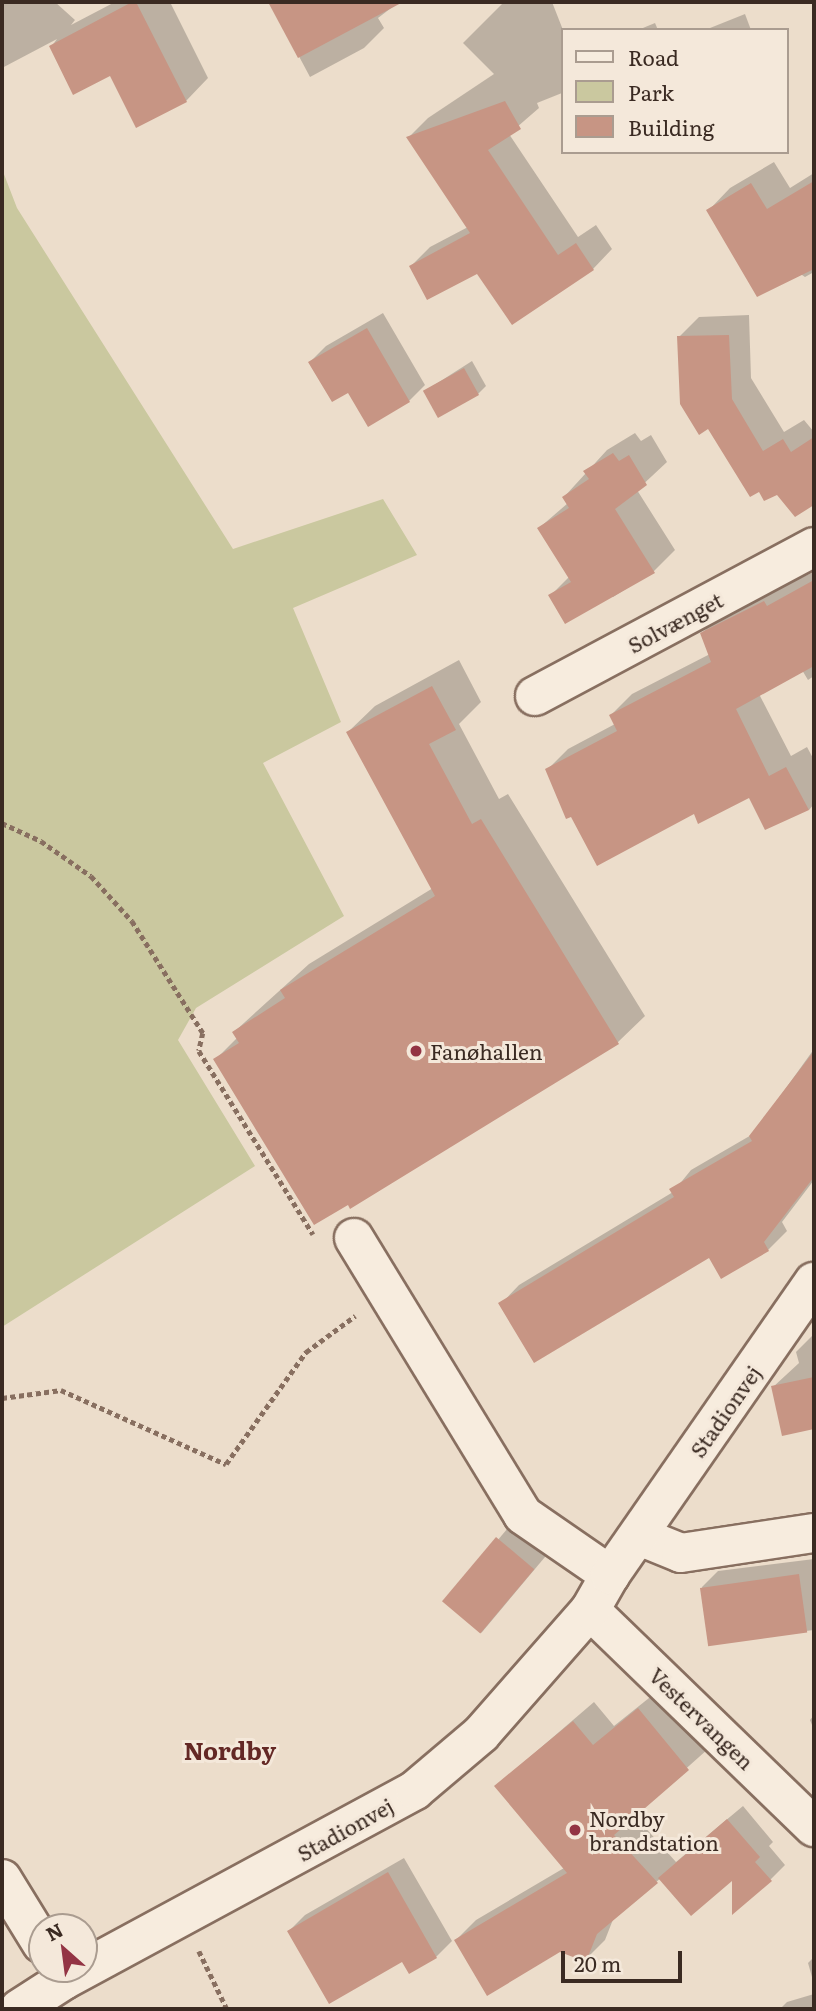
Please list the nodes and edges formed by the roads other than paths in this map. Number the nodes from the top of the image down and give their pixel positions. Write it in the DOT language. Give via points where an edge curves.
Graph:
graph roads {
  1 [pos="814,547"];
  2 [pos="535,696"];
  3 [pos="354,1238"];
  4 [pos="814,1282"];
  5 [pos="814,1533"];
  6 [pos="639,1535"];
  7 [pos="610,1574"];
  8 [pos="590,1610"];
  9 [pos="814,1827"];
  10 [pos="2,1879"];
  11 [pos="28,1921"];
  12 [pos="98,1957"];
  13 [pos="49,1983"];
  14 [pos="19,2009"];
  1 -- 2 [label="street, Solvænget"];
  3 -- 7 [label="street" via="523,1515"];
  4 -- 6 [label="street, Stadionvej"];
  5 -- 6 [label="street" via="681,1553"];
  6 -- 7 [label="street, Stadionvej"];
  7 -- 8 [label="street, Stadionvej"];
  8 -- 9 [label="street, Vestervangen"];
  8 -- 12 [label="street, Stadionvej" via="481,1734 415,1790 183,1919"];
  10 -- 11 [label="street"];
  13 -- 14 [label="street, Stadionvej"];
}
